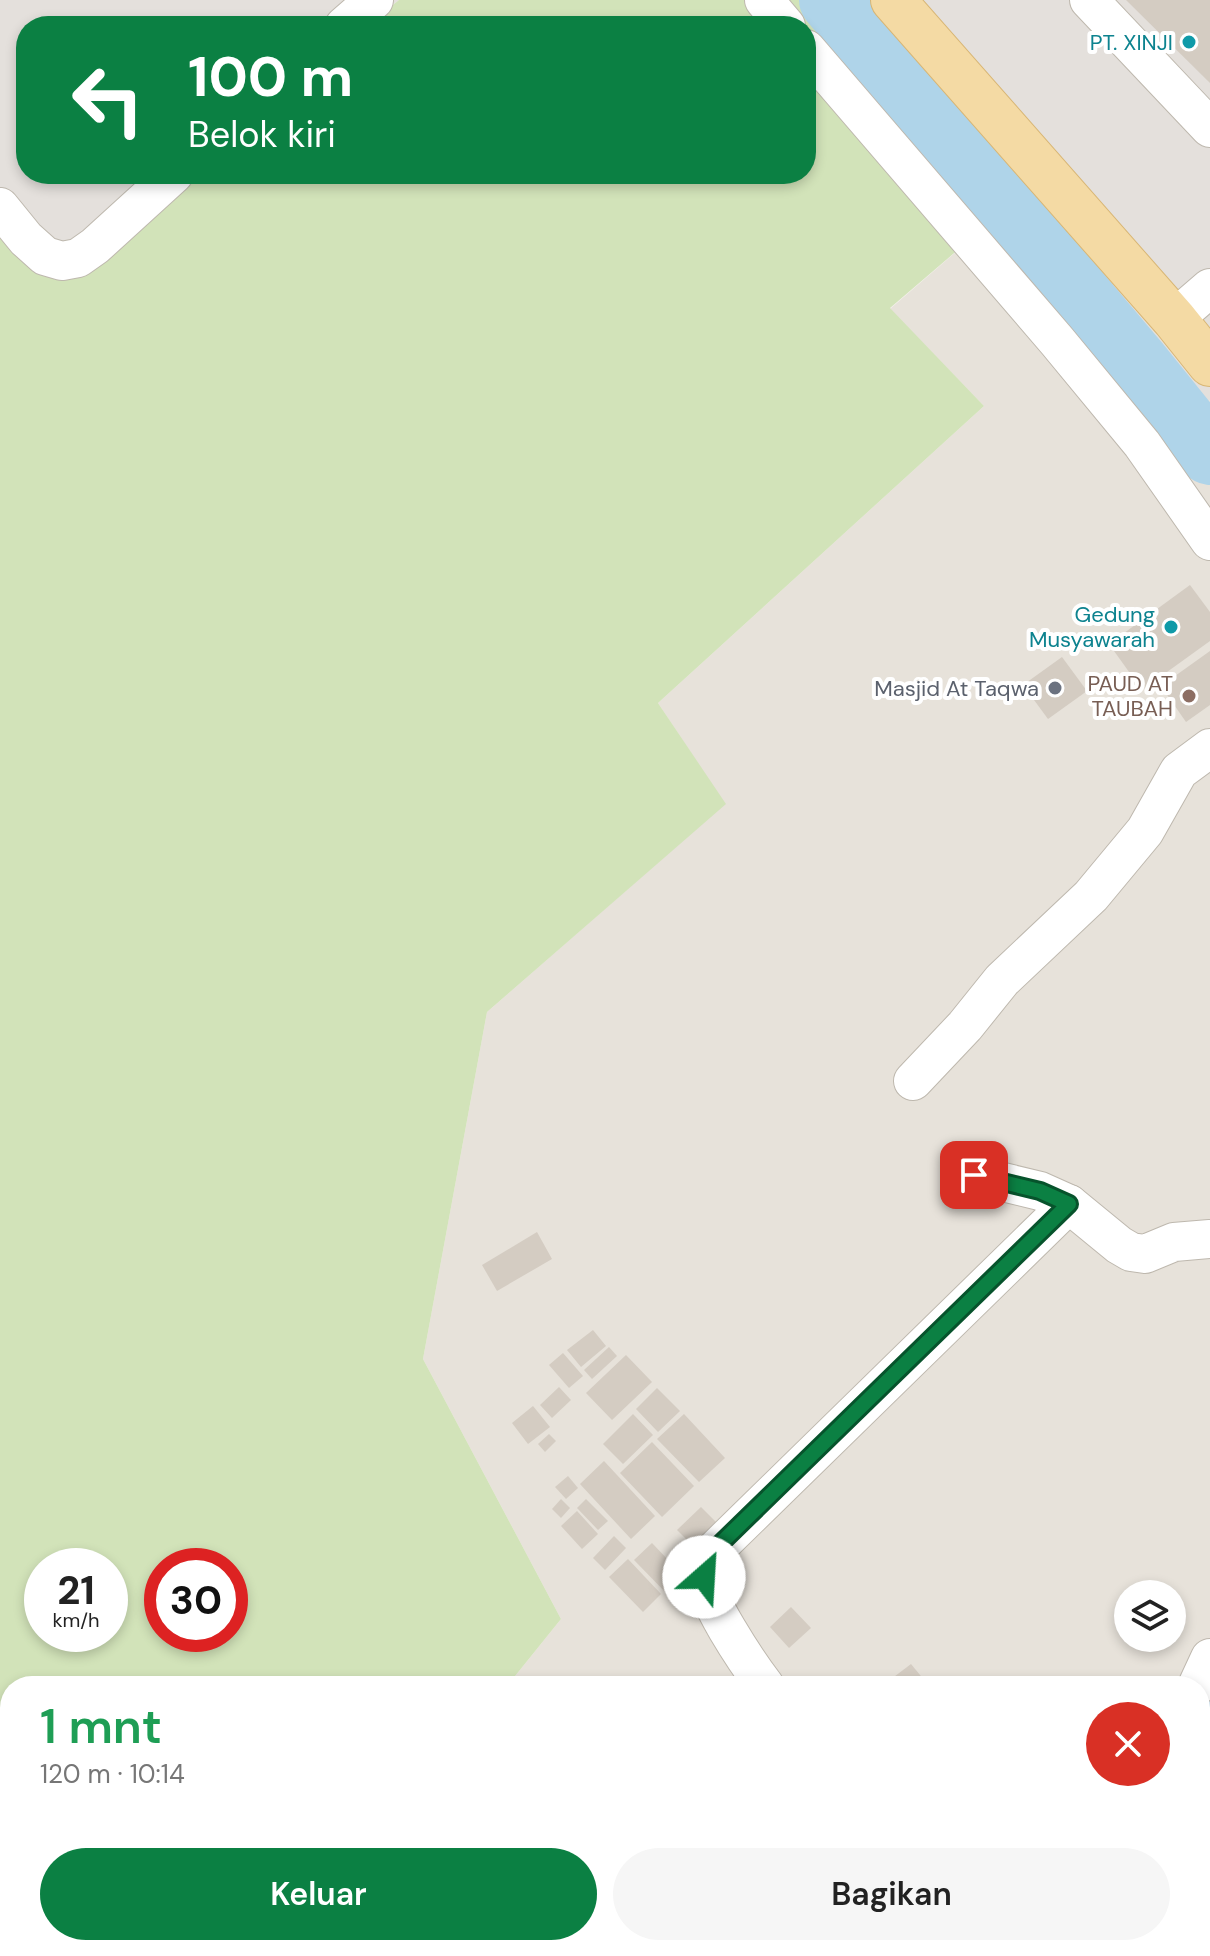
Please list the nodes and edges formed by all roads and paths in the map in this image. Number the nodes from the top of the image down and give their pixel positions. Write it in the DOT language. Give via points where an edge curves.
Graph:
graph roads {
  1 [pos="374,0"];
  2 [pos="764,0"];
  3 [pos="893,0"];
  4 [pos="1089,0"];
  5 [pos="356,16"];
  6 [pos="778,16"];
  7 [pos="816,61"];
  8 [pos="1210,128"];
  9 [pos="163,184"];
  10 [pos="0,207"];
  11 [pos="1210,288"];
  12 [pos="1174,319"];
  13 [pos="1210,364"];
  14 [pos="1210,541"];
  15 [pos="1210,748"];
  16 [pos="913,1081"];
  17 [pos="974,1175"];
  18 [pos="1069,1204"];
  19 [pos="1210,1239"];
  20 [pos="758,1676"];
  1 -- 5 [label="street"];
  2 -- 6 [label="street"];
  3 -- 12 [label="main road"];
  4 -- 8 [label="street"];
  7 -- 14 [label="street" via="1142,444"];
  9 -- 10 [label="street" via="95,246 62,261 45,256"];
  11 -- 12 [label="street"];
  12 -- 13 [label="main road"];
  15 -- 16 [label="street" via="1179,771 1145,831 1091,896 1002,980"];
  17 -- 18 [label="street"];
  18 -- 19 [label="street" via="1131,1252 1145,1254 1174,1242"];
  18 -- 20 [label="street" via="713,1552 704,1568 709,1595"];
}
